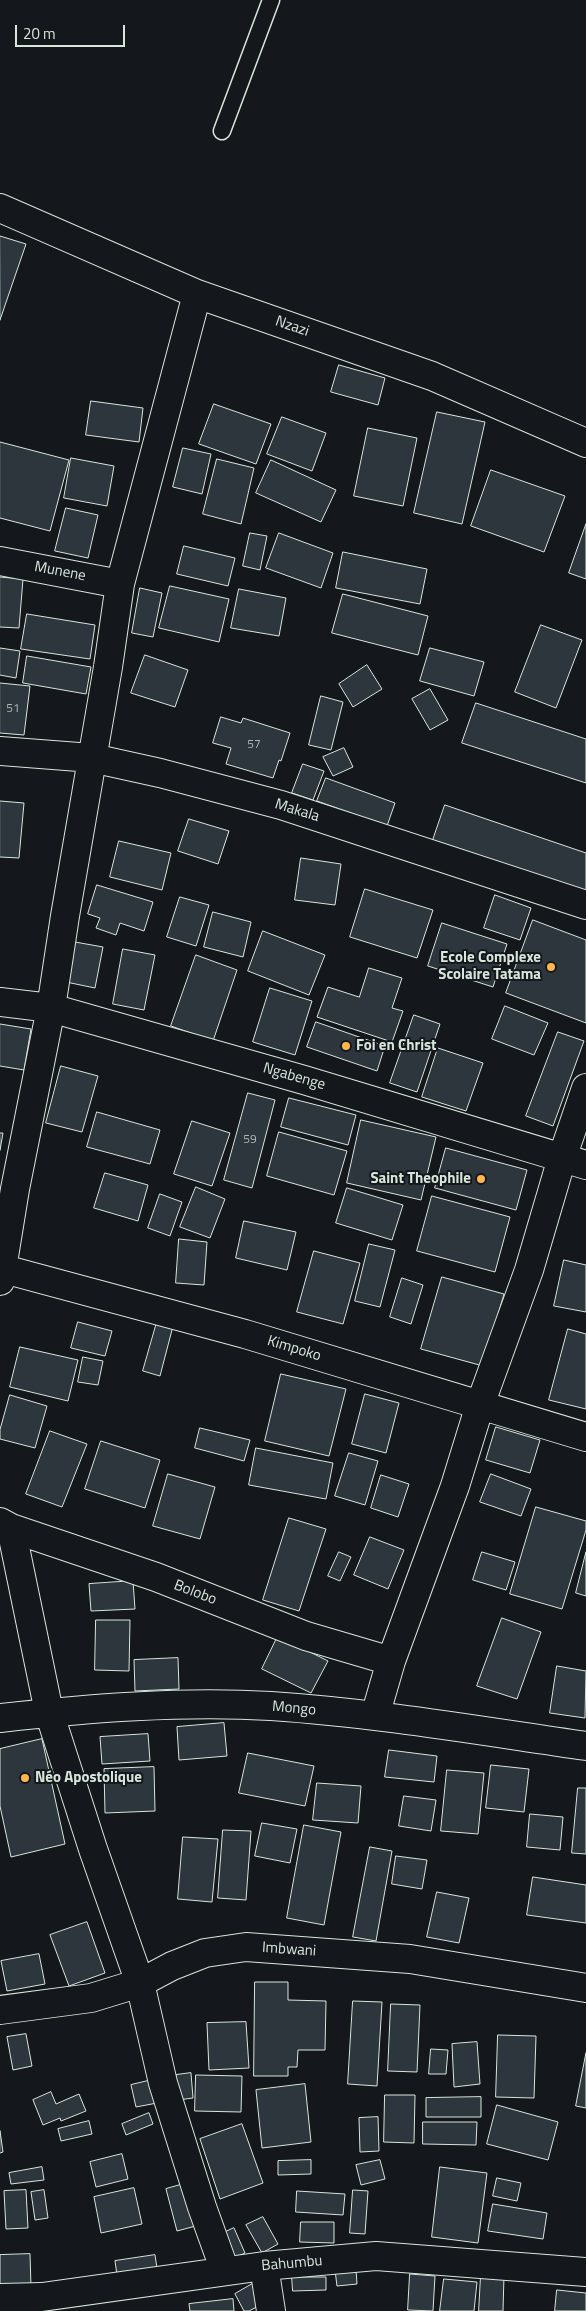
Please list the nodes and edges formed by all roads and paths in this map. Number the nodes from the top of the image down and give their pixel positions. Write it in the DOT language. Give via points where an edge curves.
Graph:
graph roads {
  1 [pos="271,0"];
  2 [pos="222,131"];
  3 [pos="0,208"];
  4 [pos="197,294"];
  5 [pos="586,443"];
  6 [pos="0,561"];
  7 [pos="120,584"];
  8 [pos="0,751"];
  9 [pos="92,758"];
  10 [pos="586,905"];
  11 [pos="0,1002"];
  12 [pos="51,1008"];
  13 [pos="586,1088"];
  14 [pos="574,1162"];
  15 [pos="1,1273"];
  16 [pos="480,1405"];
  17 [pos="586,1437"];
  18 [pos="6,1525"];
  19 [pos="391,1661"];
  20 [pos="49,1712"];
  21 [pos="375,1716"];
  22 [pos="0,1718"];
  23 [pos="586,1746"];
  24 [pos="140,1983"];
  25 [pos="586,1988"];
  26 [pos="0,2010"];
  27 [pos="264,2266"];
  28 [pos="225,2271"];
  29 [pos="586,2272"];
  30 [pos="0,2298"];
  31 [pos="271,2311"];
  1 -- 2 [label="lane"];
  3 -- 4 [label="street, Nzazi"];
  4 -- 5 [label="street, Nzazi" via="432,376"];
  4 -- 7 [label="street"];
  6 -- 7 [label="street, Munene"];
  7 -- 9 [label="street"];
  8 -- 9 [label="street, Makala"];
  9 -- 10 [label="street, Makala" via="281,805"];
  9 -- 12 [label="street"];
  11 -- 12 [label="street, Ngabenge"];
  12 -- 14 [label="street, Ngabenge"];
  12 -- 15 [label="street"];
  13 -- 14 [label="street"];
  14 -- 16 [label="street" via="529,1270"];
  15 -- 16 [label="street, Kimpoko" via="245,1334"];
  16 -- 17 [label="street, Kimpoko"];
  16 -- 19 [label="street" via="455,1486"];
  18 -- 19 [label="street, Bolobo" via="156,1577 306,1636"];
  18 -- 20 [label="street"];
  19 -- 21 [label="street"];
  20 -- 21 [label="street, Mongo" via="181,1705 271,1706"];
  20 -- 22 [label="street, Mongo"];
  20 -- 24 [label="street" via="92,1849"];
  21 -- 23 [label="street, Mongo"];
  24 -- 25 [label="street, Imbwani" via="205,1953 246,1947 410,1959"];
  24 -- 26 [label="street, Imbwani" via="91,1998"];
  24 -- 28 [label="street" via="163,2083"];
  27 -- 28 [label="street, Bahumbu"];
  27 -- 29 [label="street, Bahumbu" via="376,2256"];
  27 -- 31 [label="street"];
  28 -- 30 [label="street, Bahumbu" via="42,2297"];
}
